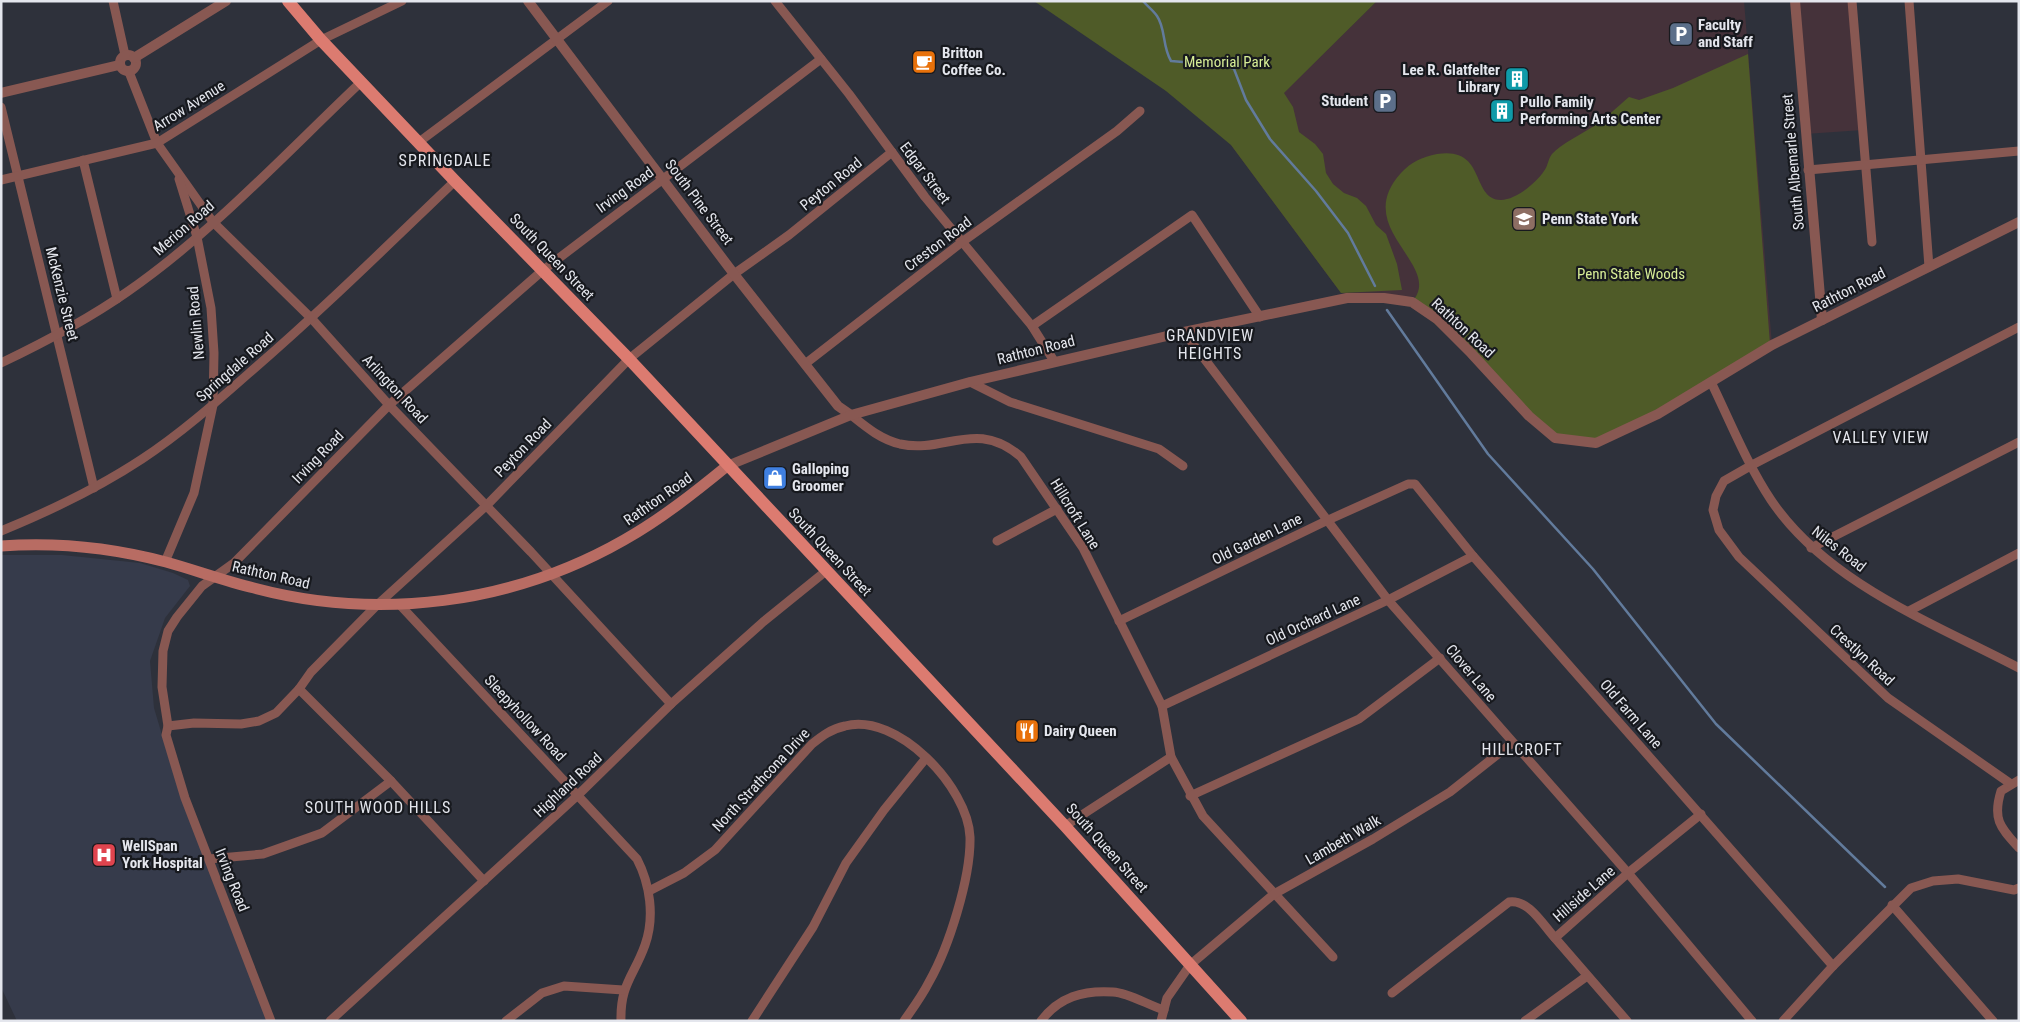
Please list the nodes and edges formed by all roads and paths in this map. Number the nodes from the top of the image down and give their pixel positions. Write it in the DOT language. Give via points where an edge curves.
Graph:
graph roads {
  1 [pos="113,1"];
  2 [pos="226,1"];
  3 [pos="288,1"];
  4 [pos="402,1"];
  5 [pos="528,1"];
  6 [pos="608,1"];
  7 [pos="775,1"];
  8 [pos="1795,1"];
  9 [pos="1852,1"];
  10 [pos="1909,1"];
  11 [pos="557,39"];
  12 [pos="322,40"];
  13 [pos="130,57"];
  14 [pos="821,60"];
  15 [pos="119,64"];
  16 [pos="129,72"];
  17 [pos="361,82"];
  18 [pos="1,93"];
  19 [pos="1,107"];
  20 [pos="1140,111"];
  21 [pos="420,142"];
  22 [pos="157,143"];
  23 [pos="2019,151"];
  24 [pos="892,152"];
  25 [pos="84,160"];
  26 [pos="1921,160"];
  27 [pos="1865,165"];
  28 [pos="176,169"];
  29 [pos="1808,170"];
  30 [pos="19,175"];
  31 [pos="664,179"];
  32 [pos="1,180"];
  33 [pos="455,181"];
  34 [pos="213,222"];
  35 [pos="2019,222"];
  36 [pos="197,237"];
  37 [pos="962,242"];
  38 [pos="1872,242"];
  39 [pos="1929,267"];
  40 [pos="542,271"];
  41 [pos="734,274"];
  42 [pos="117,299"];
  43 [pos="1260,317"];
  44 [pos="312,319"];
  45 [pos="1822,320"];
  46 [pos="1032,326"];
  47 [pos="2019,327"];
  48 [pos="1184,332"];
  49 [pos="58,336"];
  50 [pos="629,359"];
  51 [pos="1054,361"];
  52 [pos="1,363"];
  53 [pos="805,364"];
  54 [pos="970,382"];
  55 [pos="1711,382"];
  56 [pos="213,405"];
  57 [pos="389,405"];
  58 [pos="851,415"];
  59 [pos="2019,442"];
  60 [pos="1752,465"];
  61 [pos="727,466"];
  62 [pos="1183,466"];
  63 [pos="1408,484"];
  64 [pos="94,488"];
  65 [pos="486,506"];
  66 [pos="1057,509"];
  67 [pos="1326,521"];
  68 [pos="1,531"];
  69 [pos="997,541"];
  70 [pos="1,546"];
  71 [pos="1811,548"];
  72 [pos="2019,553"];
  73 [pos="1473,556"];
  74 [pos="165,562"];
  75 [pos="826,571"];
  76 [pos="550,574"];
  77 [pos="214,577"];
  78 [pos="1388,600"];
  79 [pos="378,605"];
  80 [pos="400,605"];
  81 [pos="1909,611"];
  82 [pos="1119,621"];
  83 [pos="1440,658"];
  84 [pos="2019,668"];
  85 [pos="299,689"];
  86 [pos="671,704"];
  87 [pos="1162,706"];
  88 [pos="168,726"];
  89 [pos="1512,742"];
  90 [pos="1171,757"];
  91 [pos="926,758"];
  92 [pos="391,781"];
  93 [pos="2015,782"];
  94 [pos="578,795"];
  95 [pos="1190,796"];
  96 [pos="1701,814"];
  97 [pos="1065,826"];
  98 [pos="2019,848"];
  99 [pos="208,859"];
  100 [pos="1628,874"];
  101 [pos="484,881"];
  102 [pos="2019,888"];
  103 [pos="649,890"];
  104 [pos="1274,894"];
  105 [pos="1892,905"];
  106 [pos="1555,938"];
  107 [pos="1333,957"];
  108 [pos="1190,965"];
  109 [pos="1834,966"];
  110 [pos="1587,976"];
  111 [pos="623,990"];
  112 [pos="1392,993"];
  113 [pos="1164,1010"];
  114 [pos="271,1021"];
  115 [pos="330,1021"];
  116 [pos="506,1021"];
  117 [pos="621,1021"];
  118 [pos="752,1021"];
  119 [pos="904,1021"];
  120 [pos="1041,1021"];
  121 [pos="1161,1021"];
  122 [pos="1241,1021"];
  123 [pos="1525,1021"];
  124 [pos="1627,1021"];
  125 [pos="1752,1021"];
  126 [pos="1784,1021"];
  127 [pos="1993,1021"];
  1 -- 13 [label="street"];
  2 -- 13 [label="street"];
  3 -- 12 [label="main road, South Queen Street"];
  4 -- 12 [label="street, Arrow Avenue"];
  5 -- 11 [label="street, South Pine Street"];
  6 -- 11 [label="street"];
  7 -- 14 [label="street, Edgar Street"];
  8 -- 29 [label="street, South Albemarle Street"];
  9 -- 27 [label="street"];
  10 -- 26 [label="street"];
  11 -- 21 [label="street"];
  11 -- 31 [label="street, South Pine Street"];
  12 -- 17 [label="main road, South Queen Street"];
  12 -- 22 [label="street, Arrow Avenue"];
  13 -- 15 [label="street" via="121,58"];
  13 -- 16 [label="street" via="135,67"];
  14 -- 24 [label="street, Edgar Street"];
  14 -- 31 [label="street, Irving Road"];
  15 -- 16 [label="street"];
  15 -- 18 [label="street"];
  16 -- 22 [label="street, Arlington Road"];
  17 -- 21 [label="main road, South Queen Street"];
  17 -- 34 [label="street, Merion Road"];
  19 -- 30 [label="street, McKenzie Street"];
  20 -- 37 [label="street, Creston Road"];
  21 -- 33 [label="main road, South Queen Street"];
  22 -- 25 [label="street, Arrow Avenue"];
  22 -- 28 [label="street, Arlington Road"];
  23 -- 26 [label="street"];
  24 -- 37 [label="street, Edgar Street"];
  24 -- 41 [label="street, Peyton Road" via="789,236"];
  25 -- 30 [label="street, Arrow Avenue"];
  25 -- 42 [label="street"];
  26 -- 27 [label="street"];
  26 -- 39 [label="street"];
  27 -- 29 [label="street"];
  27 -- 38 [label="street"];
  28 -- 34 [label="street, Arlington Road"];
  28 -- 36 [label="street, Newlin Road"];
  29 -- 45 [label="street, South Albemarle Street"];
  30 -- 32 [label="street, Arrow Avenue"];
  30 -- 49 [label="street, McKenzie Street"];
  31 -- 40 [label="street, Irving Road"];
  31 -- 41 [label="street, South Pine Street"];
  33 -- 40 [label="main road, South Queen Street"];
  33 -- 44 [label="street, Springdale Road"];
  34 -- 36 [label="street, Merion Road"];
  34 -- 44 [label="street, Arlington Road"];
  35 -- 39 [label="street, Rathton Road"];
  36 -- 42 [label="street, Merion Road"];
  36 -- 56 [label="street, Newlin Road" via="211,308"];
  37 -- 46 [label="street, Edgar Street"];
  37 -- 53 [label="street, Creston Road"];
  39 -- 45 [label="street, Rathton Road"];
  40 -- 50 [label="main road, South Queen Street"];
  40 -- 57 [label="street, Irving Road"];
  41 -- 50 [label="street, Peyton Road"];
  41 -- 53 [label="street, South Pine Street"];
  42 -- 49 [label="street, Merion Road"];
  43 -- 46 [label="street" via="1192,215"];
  43 -- 48 [label="street, Rathton Road"];
  43 -- 55 [label="street, Rathton Road" via="1346,298 1412,302 1444,326 1529,416 1555,438 1596,443 1636,426"];
  44 -- 56 [label="street, Springdale Road"];
  44 -- 57 [label="street, Arlington Road"];
  45 -- 55 [label="street, Rathton Road"];
  46 -- 51 [label="street, Edgar Street"];
  47 -- 60 [label="street, Crestlyn Road"];
  48 -- 51 [label="street, Rathton Road"];
  48 -- 67 [label="street, Clover Lane"];
  49 -- 52 [label="street, Merion Road"];
  49 -- 64 [label="street, McKenzie Street"];
  50 -- 61 [label="main road, South Queen Street"];
  50 -- 65 [label="street, Peyton Road"];
  51 -- 54 [label="street, Rathton Road"];
  53 -- 58 [label="street, South Pine Street" via="838,406"];
  54 -- 58 [label="street, Rathton Road"];
  54 -- 62 [label="street" via="1010,402 1160,449"];
  55 -- 60 [label="street, Niles Road"];
  56 -- 64 [label="street, Springdale Road" via="142,460"];
  56 -- 74 [label="street, Newlin Road" via="194,493"];
  57 -- 65 [label="street, Arlington Road"];
  57 -- 77 [label="street, Irving Road" via="234,562"];
  58 -- 61 [label="street, Rathton Road"];
  58 -- 66 [label="street, Hillcroft Lane" via="879,436 901,444 971,438 992,440 1009,447 1021,457"];
  59 -- 71 [label="street"];
  60 -- 71 [label="street, Niles Road" via="1771,499"];
  60 -- 93 [label="street, Crestlyn Road" via="1724,482 1713,510 1718,530 1739,557 1888,698"];
  61 -- 75 [label="main road, South Queen Street"];
  61 -- 76 [label="main road, Rathton Road" via="653,523 593,556"];
  63 -- 67 [label="street, Old Garden Lane"];
  63 -- 73 [label="street, Old Farm Lane" via="1415,484"];
  64 -- 68 [label="street, Springdale Road"];
  65 -- 76 [label="street, Arlington Road"];
  65 -- 79 [label="street, Peyton Road"];
  66 -- 69 [label="street"];
  66 -- 82 [label="street, Hillcroft Lane" via="1083,548"];
  67 -- 78 [label="street, Clover Lane"];
  67 -- 82 [label="street, Old Garden Lane"];
  70 -- 74 [label="main road, Rathton Road" via="79,547"];
  71 -- 81 [label="street, Niles Road" via="1851,578"];
  72 -- 81 [label="street"];
  73 -- 78 [label="street, Old Orchard Lane"];
  73 -- 96 [label="street, Old Farm Lane"];
  74 -- 77 [label="main road, Rathton Road"];
  75 -- 86 [label="street, Highland Road"];
  75 -- 97 [label="main road, South Queen Street"];
  76 -- 80 [label="main road, Rathton Road" via="454,600"];
  76 -- 86 [label="street, Arlington Road"];
  77 -- 79 [label="main road, Rathton Road" via="291,597"];
  77 -- 88 [label="street, Irving Road" via="202,586 177,617 162,650 162,687"];
  78 -- 83 [label="street, Clover Lane"];
  78 -- 87 [label="street, Old Orchard Lane"];
  79 -- 80 [label="main road, Rathton Road"];
  79 -- 85 [label="street, Peyton Road" via="311,672"];
  80 -- 94 [label="street, Sleepyhollow Road"];
  81 -- 84 [label="street, Niles Road"];
  82 -- 87 [label="street, Hillcroft Lane"];
  83 -- 89 [label="street, Clover Lane"];
  83 -- 95 [label="street" via="1359,719"];
  85 -- 88 [label="street, Peyton Road" via="276,713 259,721"];
  85 -- 92 [label="street"];
  86 -- 94 [label="street, Highland Road"];
  87 -- 90 [label="street, Hillcroft Lane"];
  88 -- 99 [label="street, Irving Road" via="166,735 172,761"];
  89 -- 100 [label="street, Clover Lane"];
  89 -- 104 [label="street, Lambeth Walk" via="1450,792"];
  90 -- 95 [label="street, Hillcroft Lane"];
  90 -- 97 [label="street"];
  91 -- 103 [label="street, North Strathcona Drive" via="907,742 872,726 846,725 825,733 714,850 684,873"];
  91 -- 118 [label="street" via="846,863 813,927"];
  91 -- 119 [label="street, North Strathcona Drive" via="952,787 967,820 970,862 948,939 930,982"];
  92 -- 99 [label="street" via="322,833 263,854"];
  92 -- 101 [label="street"];
  93 -- 98 [label="street, Crestlyn Road" via="2001,791 1998,816 2000,826"];
  94 -- 101 [label="street, Highland Road"];
  94 -- 103 [label="street, Sleepyhollow Road" via="637,859"];
  95 -- 104 [label="street, Hillcroft Lane" via="1203,816"];
  96 -- 100 [label="street, Hillside Lane"];
  96 -- 109 [label="street, Old Farm Lane"];
  97 -- 108 [label="main road, South Queen Street"];
  99 -- 114 [label="street, Irving Road"];
  100 -- 106 [label="street, Hillside Lane"];
  100 -- 125 [label="street, Clover Lane"];
  101 -- 115 [label="street, Highland Road"];
  102 -- 105 [label="street" via="2014,890 1958,879 1933,881 1911,888"];
  103 -- 111 [label="street, Sleepyhollow Road" via="650,917 645,944"];
  104 -- 107 [label="street, Hillcroft Lane"];
  104 -- 108 [label="street, Lambeth Walk"];
  105 -- 109 [label="street"];
  105 -- 127 [label="street"];
  106 -- 110 [label="street"];
  106 -- 112 [label="street, Hillside Lane" via="1526,905 1509,902"];
  108 -- 113 [label="street, Lambeth Walk" via="1167,998"];
  108 -- 122 [label="main road, South Queen Street"];
  109 -- 126 [label="street"];
  110 -- 123 [label="street"];
  110 -- 124 [label="street"];
  111 -- 116 [label="street" via="564,986 542,993"];
  111 -- 117 [label="street, Sleepyhollow Road"];
  113 -- 120 [label="street" via="1114,992 1091,994 1064,998"];
  113 -- 121 [label="street, Lambeth Walk"];
}
